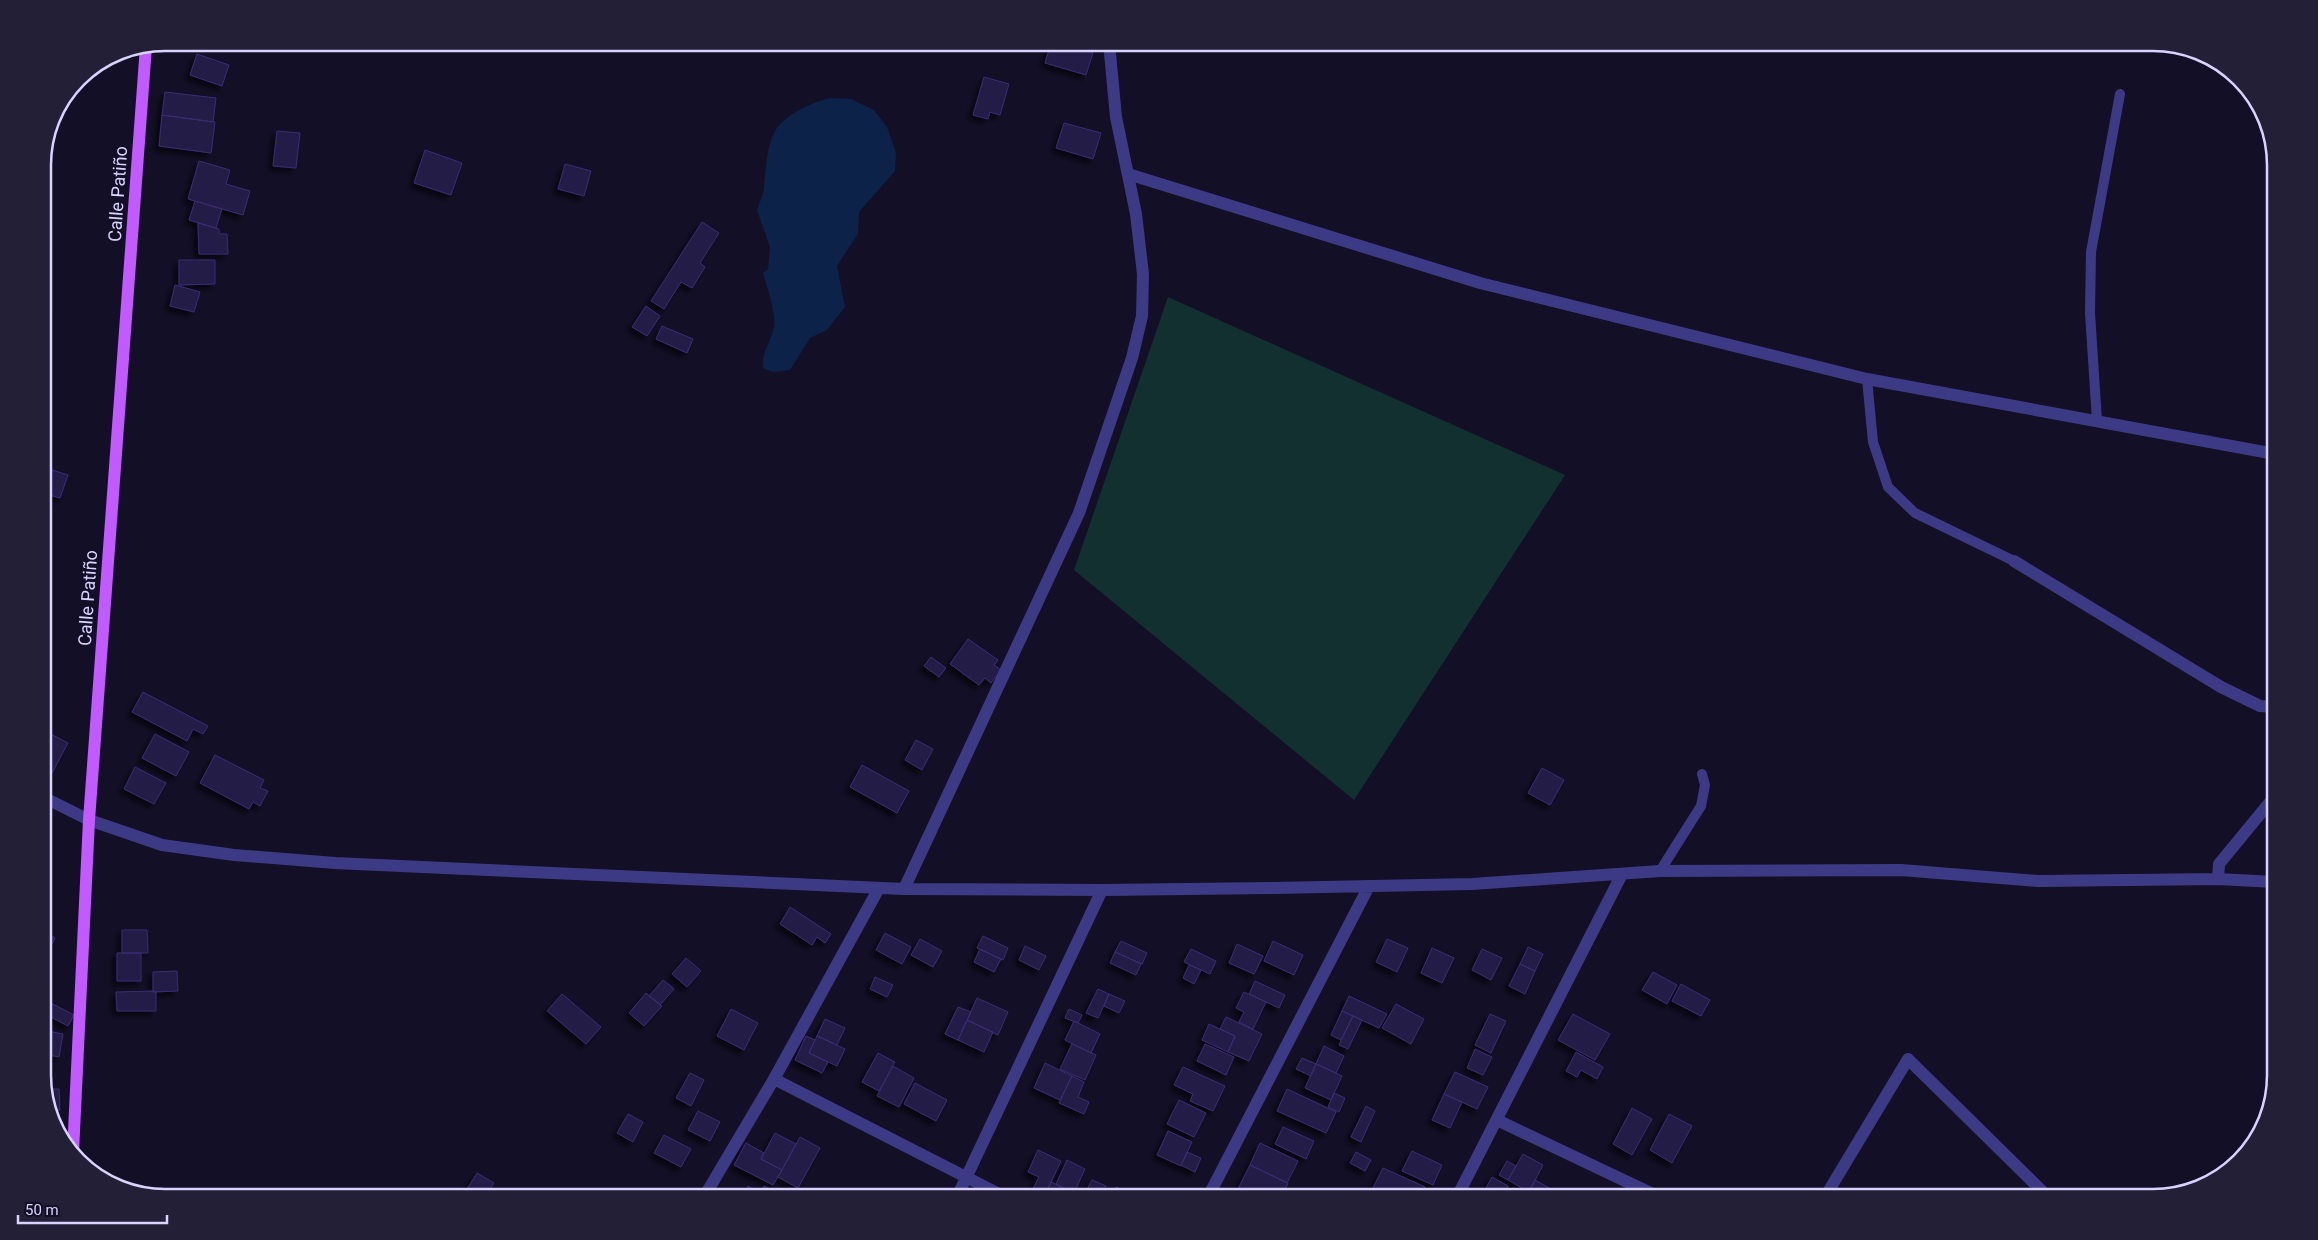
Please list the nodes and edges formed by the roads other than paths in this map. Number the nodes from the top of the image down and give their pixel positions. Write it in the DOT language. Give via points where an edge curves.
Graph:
graph roads {
  1 [pos="1110,51"];
  2 [pos="145,53"];
  3 [pos="2120,94"];
  4 [pos="1128,174"];
  5 [pos="1867,379"];
  6 [pos="2097,421"];
  7 [pos="2267,453"];
  8 [pos="2014,561"];
  9 [pos="2267,706"];
  10 [pos="1702,774"];
  11 [pos="51,800"];
  12 [pos="2267,806"];
  13 [pos="89,820"];
  14 [pos="1660,871"];
  15 [pos="1622,874"];
  16 [pos="2218,879"];
  17 [pos="2267,882"];
  18 [pos="1368,886"];
  19 [pos="879,888"];
  20 [pos="904,889"];
  21 [pos="1102,890"];
  22 [pos="774,1079"];
  23 [pos="1497,1120"];
  24 [pos="73,1143"];
  25 [pos="968,1178"];
  26 [pos="709,1189"];
  27 [pos="962,1189"];
  28 [pos="988,1189"];
  29 [pos="1213,1189"];
  30 [pos="1462,1189"];
  31 [pos="1640,1189"];
  32 [pos="1830,1189"];
  33 [pos="2039,1189"];
  1 -- 4 [label="street" via="1116,117"];
  2 -- 13 [label="main road, Calle Patiño"];
  3 -- 6 [label="lane" via="2092,252 2090,313"];
  4 -- 5 [label="street" via="1480,283"];
  4 -- 20 [label="street" via="1143,274 1142,316 1132,358 1079,512"];
  5 -- 6 [label="street"];
  5 -- 8 [label="lane" via="1873,442 1888,487 1916,513"];
  6 -- 7 [label="street"];
  8 -- 9 [label="street" via="2221,687"];
  10 -- 14 [label="lane" via="1705,786 1701,806"];
  11 -- 13 [label="street"];
  12 -- 16 [label="street" via="2219,864"];
  13 -- 19 [label="street" via="162,845 335,864"];
  13 -- 24 [label="main road, Calle Patiño"];
  14 -- 15 [label="street"];
  14 -- 16 [label="street" via="1901,870 2038,881"];
  15 -- 18 [label="street" via="1472,884"];
  15 -- 23 [label="street"];
  16 -- 17 [label="street"];
  18 -- 21 [label="street"];
  18 -- 29 [label="street"];
  19 -- 20 [label="street"];
  19 -- 22 [label="street"];
  20 -- 21 [label="street"];
  21 -- 25 [label="street"];
  22 -- 25 [label="street"];
  22 -- 26 [label="street"];
  23 -- 30 [label="street"];
  23 -- 31 [label="street"];
  25 -- 27 [label="street"];
  25 -- 28 [label="street"];
  32 -- 33 [label="street" via="1908,1059"];
}
